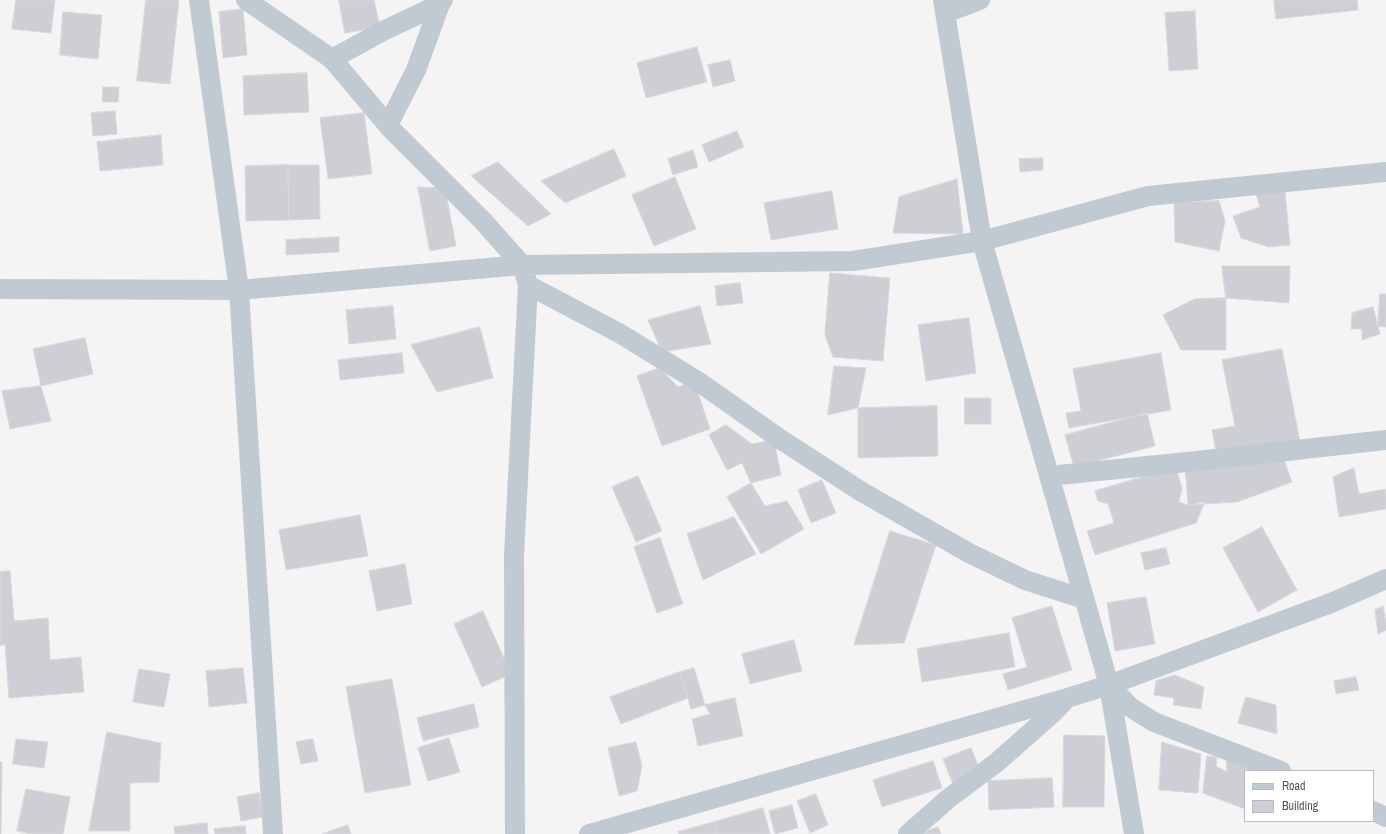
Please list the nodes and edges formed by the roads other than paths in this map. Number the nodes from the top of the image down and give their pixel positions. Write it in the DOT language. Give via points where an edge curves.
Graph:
graph roads {
  1 [pos="199,0"];
  2 [pos="246,0"];
  3 [pos="980,0"];
  4 [pos="441,2"];
  5 [pos="945,7"];
  6 [pos="332,59"];
  7 [pos="388,125"];
  8 [pos="1386,172"];
  9 [pos="982,241"];
  10 [pos="522,265"];
  11 [pos="528,285"];
  12 [pos="0,289"];
  13 [pos="239,290"];
  14 [pos="1386,440"];
  15 [pos="1049,476"];
  16 [pos="1386,579"];
  17 [pos="1084,599"];
  18 [pos="1109,685"];
  19 [pos="1067,698"];
  20 [pos="1278,770"];
  21 [pos="1374,811"];
  22 [pos="1386,817"];
  23 [pos="273,834"];
  24 [pos="515,834"];
  25 [pos="589,834"];
  26 [pos="908,834"];
  27 [pos="1134,834"];
  1 -- 13 [label="street"];
  2 -- 6 [label="street"];
  3 -- 5 [label="street"];
  4 -- 6 [label="street"];
  4 -- 7 [label="street" via="416,70"];
  5 -- 9 [label="street"];
  6 -- 7 [label="street"];
  7 -- 10 [label="street"];
  8 -- 9 [label="street" via="1148,196"];
  9 -- 10 [label="street" via="853,261"];
  9 -- 15 [label="street"];
  10 -- 11 [label="street"];
  10 -- 13 [label="street"];
  11 -- 17 [label="street" via="625,337 699,382 862,492 969,553 1025,580"];
  11 -- 24 [label="street" via="514,555"];
  12 -- 13 [label="street"];
  13 -- 23 [label="street"];
  14 -- 15 [label="street"];
  15 -- 17 [label="street"];
  16 -- 18 [label="street" via="1331,603"];
  17 -- 18 [label="street"];
  18 -- 19 [label="street"];
  18 -- 20 [label="street" via="1130,707 1154,722"];
  18 -- 27 [label="street"];
  19 -- 25 [label="street"];
  19 -- 26 [label="street" via="996,763 949,798"];
  21 -- 22 [label="street"];
}
